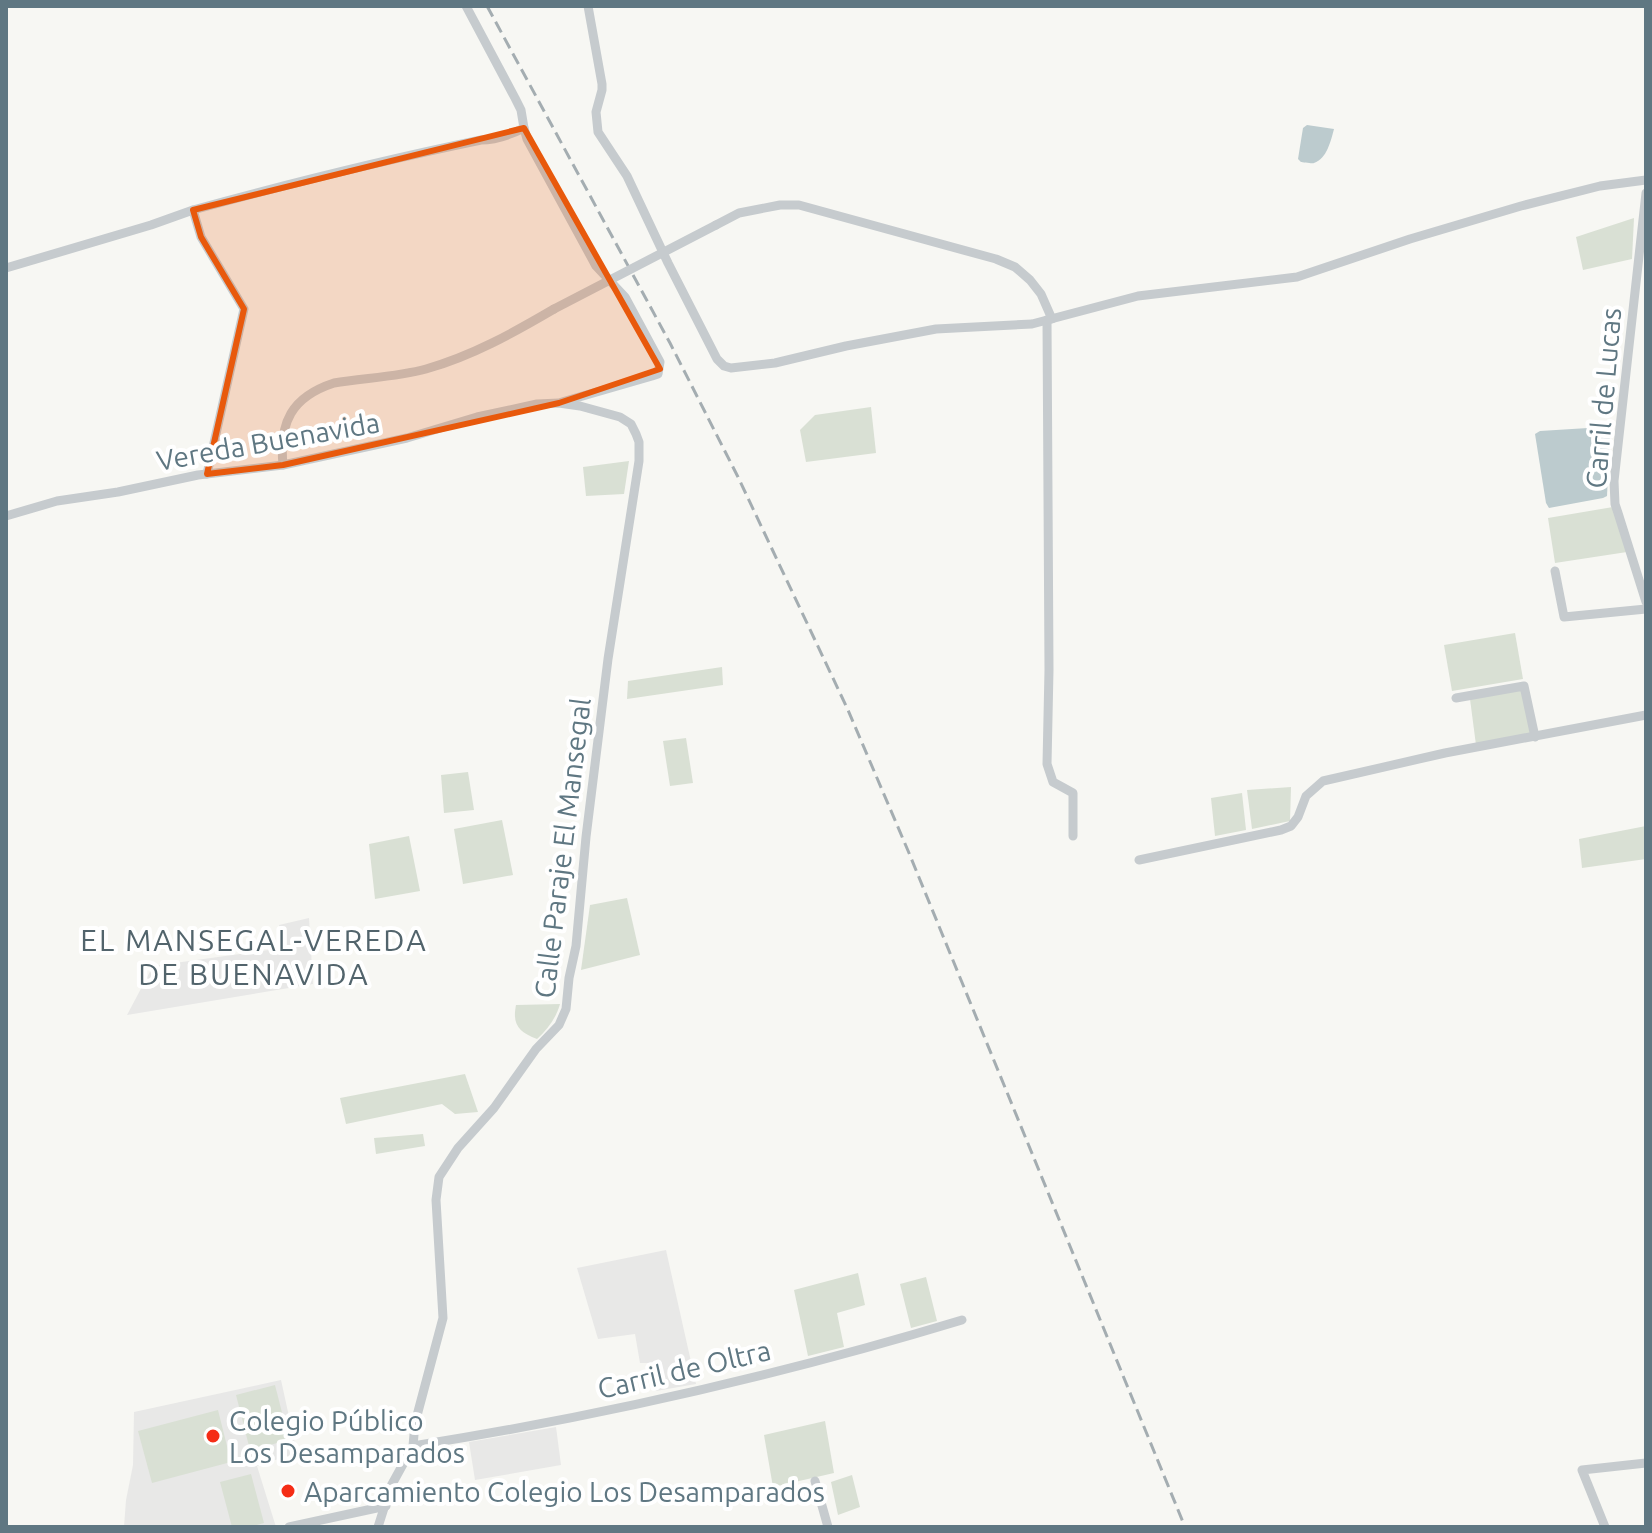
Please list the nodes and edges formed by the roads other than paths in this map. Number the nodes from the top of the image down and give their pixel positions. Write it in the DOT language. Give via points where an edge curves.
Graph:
graph roads {
  1 [pos="466,6"];
  2 [pos="588,6"];
  3 [pos="524,128"];
  4 [pos="1646,180"];
  5 [pos="1646,193"];
  6 [pos="193,210"];
  7 [pos="6,268"];
  8 [pos="1049,320"];
  9 [pos="559,403"];
  10 [pos="283,465"];
  11 [pos="207,474"];
  12 [pos="6,516"];
  13 [pos="1555,571"];
  14 [pos="1646,602"];
  15 [pos="1646,609"];
  16 [pos="1456,698"];
  17 [pos="1646,715"];
  18 [pos="1535,737"];
  19 [pos="1073,836"];
  20 [pos="1139,860"];
  21 [pos="962,1320"];
  22 [pos="413,1446"];
  23 [pos="1646,1463"];
  24 [pos="815,1481"];
  25 [pos="386,1506"];
  26 [pos="289,1527"];
  27 [pos="378,1527"];
  28 [pos="828,1527"];
  29 [pos="1605,1527"];
  1 -- 3 [label="street" via="521,110"];
  2 -- 8 [label="street" via="602,84 598,132 627,176 724,366 775,363 936,329"];
  3 -- 6 [label="street"];
  3 -- 9 [label="street" via="596,266 625,297 660,362 658,374"];
  4 -- 8 [label="street" via="1521,206 1297,277 1138,296"];
  5 -- 14 [label="street, Carril de Lucas" via="1614,481 1618,513"];
  6 -- 7 [label="street"];
  6 -- 11 [label="street" via="201,237 244,309"];
  8 -- 10 [label="street, bridge" via="1041,294 1015,267 799,205 780,205 739,213 454,360 422,371 320,387 286,419"];
  8 -- 19 [label="street" via="1047,764 1053,782 1073,793"];
  9 -- 10 [label="street, Vereda Buenavida" via="477,417"];
  9 -- 22 [label="street, Calle Paraje El Mansegal" via="620,417 631,424 639,442 576,946 559,1025 439,1177 443,1318"];
  10 -- 11 [label="street, Vereda Buenavida"];
  11 -- 12 [label="street, Vereda Buenavida" via="57,501"];
  13 -- 15 [label="street" via="1564,617"];
  16 -- 18 [label="street" via="1524,686"];
  17 -- 18 [label="street"];
  18 -- 20 [label="street" via="1323,781 1306,796 1291,826"];
  21 -- 22 [label="street, Carril de Oltra" via="601,1411"];
  22 -- 25 [label="street, Calle Paraje El Mansegal"];
  23 -- 29 [label="street" via="1582,1470"];
  24 -- 28 [label="street"];
  25 -- 26 [label="street"];
  25 -- 27 [label="street, Calle Paraje El Mansegal"];
}
